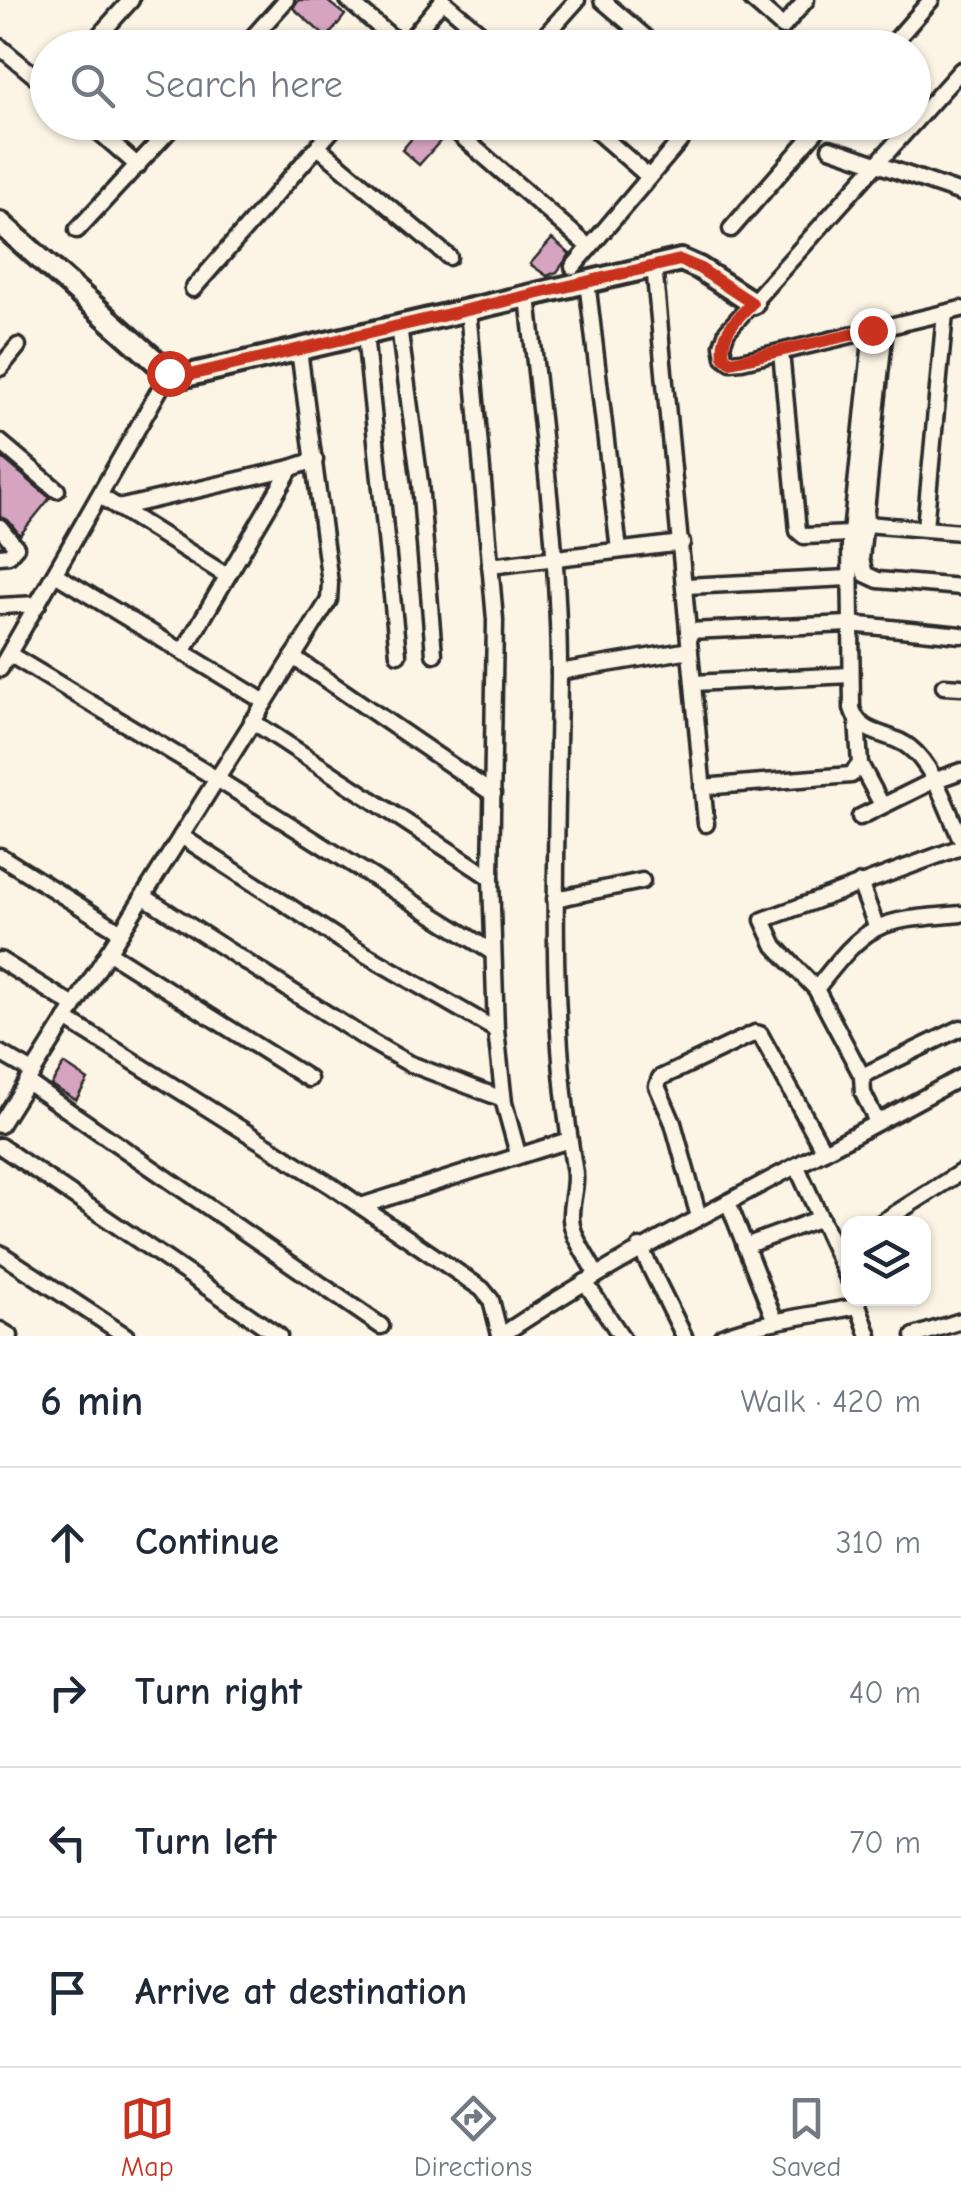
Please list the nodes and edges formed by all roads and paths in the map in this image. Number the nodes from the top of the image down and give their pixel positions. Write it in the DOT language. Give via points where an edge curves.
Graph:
graph roads {
  1 [pos="131,0"];
  2 [pos="286,0"];
  3 [pos="348,0"];
  4 [pos="443,0"];
  5 [pos="577,0"];
  6 [pos="602,0"];
  7 [pos="752,0"];
  8 [pos="806,0"];
  9 [pos="931,0"];
  10 [pos="104,30"];
  11 [pos="260,30"];
  12 [pos="383,30"];
  13 [pos="417,30"];
  14 [pos="477,30"];
  15 [pos="550,30"];
  16 [pos="637,30"];
  17 [pos="905,30"];
  18 [pos="0,48"];
  19 [pos="961,70"];
  20 [pos="30,72"];
  21 [pos="931,104"];
  22 [pos="108,140"];
  23 [pos="161,140"];
  24 [pos="324,140"];
  25 [pos="465,140"];
  26 [pos="607,140"];
  27 [pos="680,140"];
  28 [pos="808,140"];
  29 [pos="900,140"];
  30 [pos="318,147"];
  31 [pos="830,148"];
  32 [pos="879,164"];
  33 [pos="138,166"];
  34 [pos="649,176"];
  35 [pos="961,192"];
  36 [pos="0,222"];
  37 [pos="731,229"];
  38 [pos="78,230"];
  39 [pos="589,247"];
  40 [pos="449,257"];
  41 [pos="654,265"];
  42 [pos="580,274"];
  43 [pos="192,289"];
  44 [pos="528,295"];
  45 [pos="752,303"];
  46 [pos="468,309"];
  47 [pos="961,310"];
  48 [pos="945,313"];
  49 [pos="399,326"];
  50 [pos="879,329"];
  51 [pos="365,334"];
  52 [pos="18,346"];
  53 [pos="300,350"];
  54 [pos="781,352"];
  55 [pos="0,368"];
  56 [pos="169,373"];
  57 [pos="0,442"];
  58 [pos="315,460"];
  59 [pos="291,468"];
  60 [pos="57,490"];
  61 [pos="100,496"];
  62 [pos="118,508"];
  63 [pos="866,524"];
  64 [pos="0,527"];
  65 [pos="924,528"];
  66 [pos="961,532"];
  67 [pos="851,534"];
  68 [pos="682,542"];
  69 [pos="619,550"];
  70 [pos="0,556"];
  71 [pos="555,558"];
  72 [pos="490,566"];
  73 [pos="55,574"];
  74 [pos="227,576"];
  75 [pos="850,578"];
  76 [pos="686,586"];
  77 [pos="961,587"];
  78 [pos="38,604"];
  79 [pos="0,606"];
  80 [pos="850,624"];
  81 [pos="688,632"];
  82 [pos="961,635"];
  83 [pos="690,650"];
  84 [pos="183,652"];
  85 [pos="8,654"];
  86 [pos="398,654"];
  87 [pos="434,654"];
  88 [pos="292,658"];
  89 [pos="0,668"];
  90 [pos="559,672"];
  91 [pos="850,675"];
  92 [pos="694,683"];
  93 [pos="944,686"];
  94 [pos="961,688"];
  95 [pos="264,702"];
  96 [pos="856,720"];
  97 [pos="252,722"];
  98 [pos="860,764"];
  99 [pos="961,771"];
  100 [pos="217,778"];
  101 [pos="933,781"];
  102 [pos="702,787"];
  103 [pos="493,794"];
  104 [pos="882,805"];
  105 [pos="860,816"];
  106 [pos="706,824"];
  107 [pos="180,836"];
  108 [pos="961,839"];
  109 [pos="961,847"];
  110 [pos="0,856"];
  111 [pos="490,878"];
  112 [pos="642,881"];
  113 [pos="860,882"];
  114 [pos="144,896"];
  115 [pos="555,899"];
  116 [pos="961,914"];
  117 [pos="876,926"];
  118 [pos="120,932"];
  119 [pos="108,952"];
  120 [pos="492,952"];
  121 [pos="0,960"];
  122 [pos="816,990"];
  123 [pos="70,1012"];
  124 [pos="961,1028"];
  125 [pos="496,1030"];
  126 [pos="0,1053"];
  127 [pos="862,1076"];
  128 [pos="30,1077"];
  129 [pos="961,1077"];
  130 [pos="309,1078"];
  131 [pos="503,1100"];
  132 [pos="877,1122"];
  133 [pos="0,1124"];
  134 [pos="569,1140"];
  135 [pos="0,1146"];
  136 [pos="824,1152"];
  137 [pos="518,1154"];
  138 [pos="797,1167"];
  139 [pos="961,1172"];
  140 [pos="728,1202"];
  141 [pos="361,1206"];
  142 [pos="892,1216"];
  143 [pos="699,1217"];
  144 [pos="821,1218"];
  145 [pos="841,1245"];
  146 [pos="745,1246"];
  147 [pos="640,1247"];
  148 [pos="0,1254"];
  149 [pos="591,1278"];
  150 [pos="844,1306"];
  151 [pos="859,1306"];
  152 [pos="961,1321"];
  153 [pos="382,1326"];
  154 [pos="779,1326"];
  155 [pos="0,1330"];
  156 [pos="10,1336"];
  157 [pos="126,1336"];
  158 [pos="279,1336"];
  159 [pos="500,1336"];
  160 [pos="621,1336"];
  161 [pos="684,1336"];
  162 [pos="722,1336"];
  163 [pos="870,1336"];
  164 [pos="914,1336"];
  1 -- 10 [label="street"];
  2 -- 11 [label="street"];
  3 -- 12 [label="street"];
  4 -- 13 [label="street"];
  4 -- 14 [label="street"];
  5 -- 15 [label="street"];
  6 -- 16 [label="street"];
  7 -- 8 [label="street" via="782,27"];
  9 -- 17 [label="street"];
  18 -- 20 [label="street"];
  19 -- 21 [label="street"];
  22 -- 33 [label="street"];
  23 -- 33 [label="street"];
  24 -- 30 [label="street"];
  25 -- 39 [label="street"];
  26 -- 34 [label="street"];
  27 -- 34 [label="street"];
  28 -- 37 [label="street"];
  29 -- 32 [label="street"];
  30 -- 40 [label="street"];
  30 -- 43 [label="street"];
  31 -- 32 [label="street"];
  32 -- 35 [label="street"];
  32 -- 45 [label="street"];
  33 -- 38 [label="street"];
  34 -- 39 [label="street"];
  36 -- 56 [label="street"];
  39 -- 42 [label="street"];
  41 -- 42 [label="street"];
  41 -- 45 [label="street" via="680,260"];
  41 -- 68 [label="street"];
  42 -- 44 [label="street"];
  42 -- 69 [label="street"];
  44 -- 46 [label="street"];
  44 -- 71 [label="street"];
  45 -- 54 [label="street" via="726,330 724,357 731,362"];
  46 -- 49 [label="street"];
  46 -- 72 [label="street"];
  47 -- 48 [label="street"];
  48 -- 50 [label="street"];
  48 -- 65 [label="street"];
  49 -- 51 [label="street"];
  49 -- 87 [label="street"];
  50 -- 54 [label="street"];
  50 -- 63 [label="street"];
  50 -- 67 [label="street"];
  51 -- 53 [label="street"];
  51 -- 86 [label="street"];
  52 -- 55 [label="street"];
  53 -- 56 [label="street" via="185,376"];
  53 -- 58 [label="street"];
  54 -- 67 [label="street" via="798,530 804,536"];
  56 -- 61 [label="street"];
  57 -- 60 [label="street"];
  58 -- 59 [label="street"];
  58 -- 88 [label="street" via="329,600"];
  59 -- 62 [label="street"];
  59 -- 74 [label="street"];
  61 -- 62 [label="street"];
  61 -- 73 [label="street"];
  62 -- 74 [label="street"];
  63 -- 65 [label="street"];
  63 -- 77 [label="street" via="865,574"];
  64 -- 70 [label="street" via="16,547"];
  65 -- 66 [label="street"];
  67 -- 75 [label="street"];
  68 -- 69 [label="street"];
  68 -- 76 [label="street"];
  69 -- 71 [label="street"];
  71 -- 72 [label="street"];
  71 -- 90 [label="street"];
  72 -- 103 [label="street"];
  73 -- 78 [label="street"];
  73 -- 84 [label="street"];
  74 -- 84 [label="street"];
  75 -- 76 [label="street"];
  75 -- 80 [label="street"];
  76 -- 81 [label="street"];
  78 -- 79 [label="street"];
  78 -- 85 [label="street"];
  80 -- 81 [label="street"];
  80 -- 82 [label="street"];
  80 -- 91 [label="street"];
  81 -- 83 [label="street"];
  83 -- 90 [label="street"];
  83 -- 92 [label="street"];
  84 -- 95 [label="street"];
  85 -- 89 [label="street"];
  85 -- 100 [label="street"];
  88 -- 95 [label="street"];
  88 -- 103 [label="street"];
  90 -- 115 [label="street"];
  91 -- 92 [label="street"];
  91 -- 96 [label="street"];
  92 -- 102 [label="street"];
  93 -- 94 [label="street"];
  95 -- 97 [label="street"];
  96 -- 98 [label="street"];
  96 -- 101 [label="street" via="905,743"];
  97 -- 100 [label="street"];
  97 -- 111 [label="street"];
  98 -- 102 [label="street" via="846,777"];
  98 -- 104 [label="street"];
  99 -- 101 [label="street"];
  100 -- 107 [label="street"];
  100 -- 120 [label="street"];
  101 -- 104 [label="street"];
  101 -- 108 [label="street"];
  102 -- 106 [label="street"];
  103 -- 111 [label="street"];
  104 -- 105 [label="street"];
  107 -- 114 [label="street"];
  107 -- 125 [label="street"];
  109 -- 113 [label="street"];
  110 -- 118 [label="street"];
  111 -- 120 [label="street"];
  112 -- 115 [label="street"];
  113 -- 117 [label="street"];
  113 -- 122 [label="street" via="763,920 775,946"];
  114 -- 118 [label="street"];
  114 -- 131 [label="street" via="395,1056"];
  115 -- 134 [label="street" via="556,1005"];
  116 -- 117 [label="street"];
  117 -- 122 [label="street"];
  118 -- 119 [label="street"];
  119 -- 123 [label="street"];
  119 -- 130 [label="street"];
  120 -- 125 [label="street"];
  121 -- 123 [label="street"];
  122 -- 127 [label="street"];
  123 -- 128 [label="street"];
  123 -- 141 [label="street"];
  124 -- 127 [label="street"];
  125 -- 131 [label="street"];
  126 -- 128 [label="street"];
  127 -- 132 [label="street"];
  128 -- 133 [label="street"];
  128 -- 153 [label="street"];
  129 -- 132 [label="street"];
  131 -- 137 [label="street"];
  132 -- 136 [label="street"];
  134 -- 137 [label="street"];
  134 -- 149 [label="street" via="576,1177 571,1221"];
  135 -- 158 [label="street"];
  136 -- 138 [label="street"];
  136 -- 143 [label="street" via="760,1034 660,1078 657,1086"];
  137 -- 141 [label="street"];
  138 -- 140 [label="street"];
  138 -- 144 [label="street"];
  139 -- 142 [label="street"];
  140 -- 143 [label="street"];
  140 -- 146 [label="street"];
  141 -- 159 [label="street" via="482,1289"];
  143 -- 147 [label="street"];
  144 -- 145 [label="street"];
  144 -- 146 [label="street"];
  146 -- 154 [label="street"];
  147 -- 149 [label="street"];
  147 -- 161 [label="street"];
  148 -- 157 [label="street"];
  149 -- 159 [label="street"];
  149 -- 160 [label="street"];
  150 -- 154 [label="street"];
  151 -- 163 [label="street"];
  152 -- 164 [label="street"];
  154 -- 162 [label="street" via="756,1324"];
  155 -- 156 [label="street"];
}
